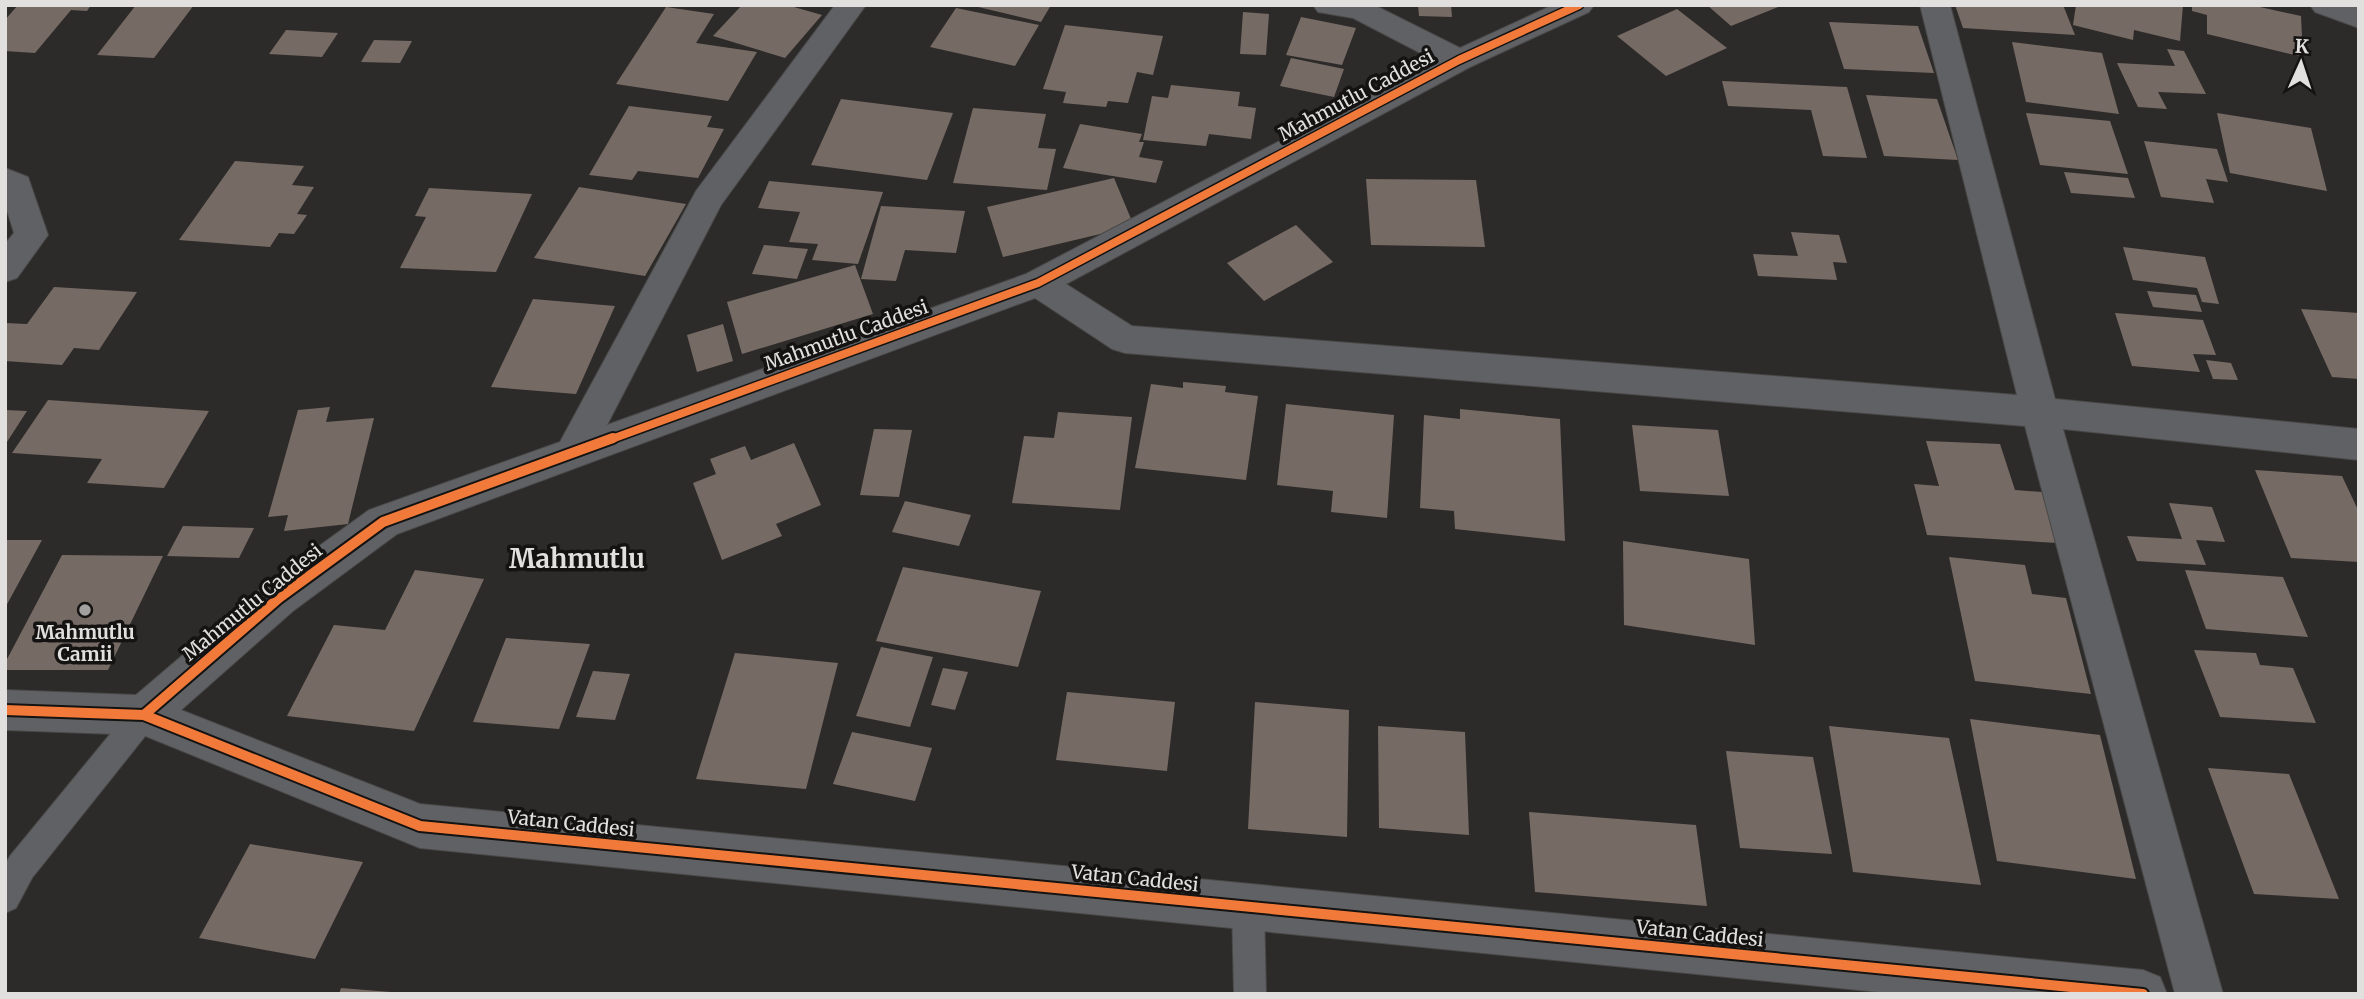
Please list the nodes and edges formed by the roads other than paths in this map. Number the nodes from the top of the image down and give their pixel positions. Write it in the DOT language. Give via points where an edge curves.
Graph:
graph roads {
  1 [pos="851,5"];
  2 [pos="1328,5"];
  3 [pos="1579,5"];
  4 [pos="1935,5"];
  5 [pos="2325,5"];
  6 [pos="2359,18"];
  7 [pos="1459,60"];
  8 [pos="5,180"];
  9 [pos="5,269"];
  10 [pos="1038,283"];
  11 [pos="2040,412"];
  12 [pos="2359,445"];
  13 [pos="573,453"];
  14 [pos="5,710"];
  15 [pos="144,715"];
  16 [pos="5,897"];
  17 [pos="1248,907"];
  18 [pos="1250,994"];
  19 [pos="2143,994"];
  20 [pos="2199,994"];
  1 -- 13 [label="street" via="708,199"];
  2 -- 7 [label="street" via="1360,10"];
  3 -- 7 [label="street, Mahmutlu Caddesi"];
  4 -- 11 [label="street"];
  5 -- 6 [label="street"];
  7 -- 10 [label="street, Mahmutlu Caddesi"];
  8 -- 9 [label="street" via="16,185 31,235"];
  10 -- 11 [label="street" via="1125,339"];
  10 -- 13 [label="street, Mahmutlu Caddesi"];
  11 -- 12 [label="street"];
  11 -- 20 [label="street"];
  13 -- 15 [label="street, Mahmutlu Caddesi" via="383,522 279,597"];
  14 -- 15 [label="street, Vatan Caddesi"];
  15 -- 16 [label="lane" via="21,867"];
  15 -- 17 [label="street, Vatan Caddesi" via="420,826"];
  17 -- 18 [label="lane"];
  17 -- 19 [label="street, Vatan Caddesi"];
}
